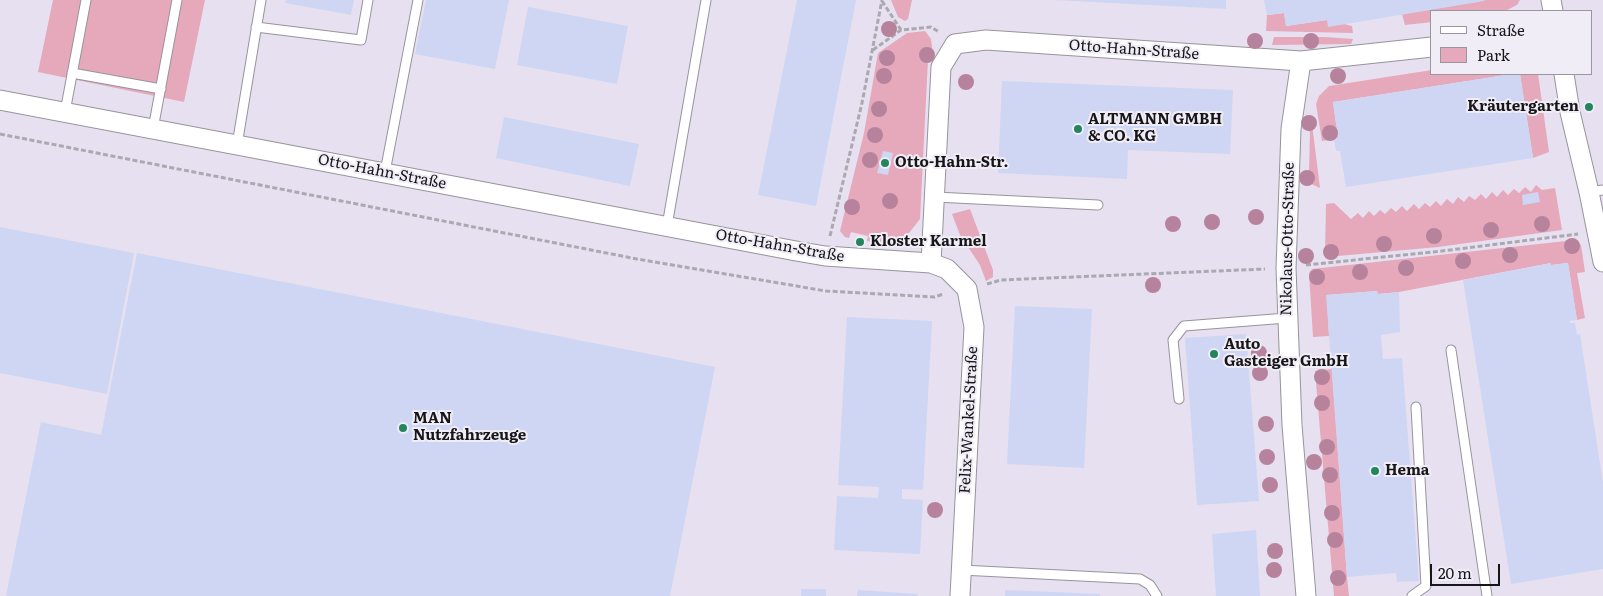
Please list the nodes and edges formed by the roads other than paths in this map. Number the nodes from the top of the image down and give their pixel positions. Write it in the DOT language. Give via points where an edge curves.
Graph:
graph roads {
  1 [pos="86,0"];
  2 [pos="177,0"];
  3 [pos="261,0"];
  4 [pos="368,0"];
  5 [pos="418,0"];
  6 [pos="706,0"];
  7 [pos="256,27"];
  8 [pos="1430,47"];
  9 [pos="1300,61"];
  10 [pos="72,73"];
  11 [pos="1564,75"];
  12 [pos="161,89"];
  13 [pos="0,100"];
  14 [pos="65,112"];
  15 [pos="154,129"];
  16 [pos="237,145"];
  17 [pos="384,172"];
  18 [pos="1596,191"];
  19 [pos="935,197"];
  20 [pos="1098,205"];
  21 [pos="667,226"];
  22 [pos="1603,262"];
  23 [pos="931,263"];
  24 [pos="1287,318"];
  25 [pos="1450,350"];
  26 [pos="1179,399"];
  27 [pos="1416,407"];
  28 [pos="961,570"];
  29 [pos="960,596"];
  30 [pos="1157,596"];
  31 [pos="1306,596"];
  32 [pos="1412,596"];
  33 [pos="1487,596"];
  1 -- 10 [label="lane"];
  2 -- 12 [label="lane"];
  3 -- 7 [label="lane"];
  4 -- 7 [label="lane" via="361,40"];
  5 -- 17 [label="lane"];
  6 -- 21 [label="lane"];
  7 -- 16 [label="lane"];
  8 -- 9 [label="street, Otto-Hahn-Straße"];
  9 -- 19 [label="street, Otto-Hahn-Straße" via="986,40 956,44 941,67"];
  9 -- 24 [label="street, Nikolaus-Otto-Straße" via="1291,129"];
  10 -- 12 [label="lane"];
  10 -- 14 [label="lane"];
  11 -- 18 [label="street" via="1570,112"];
  12 -- 15 [label="lane"];
  13 -- 14 [label="street, Otto-Hahn-Straße"];
  14 -- 15 [label="street, Otto-Hahn-Straße"];
  15 -- 16 [label="street, Otto-Hahn-Straße"];
  16 -- 17 [label="street, Otto-Hahn-Straße"];
  17 -- 21 [label="street, Otto-Hahn-Straße"];
  18 -- 22 [label="street"];
  19 -- 20 [label="lane"];
  19 -- 23 [label="street"];
  21 -- 23 [label="street, Otto-Hahn-Straße" via="825,256"];
  23 -- 28 [label="street, Felix-Wankel-Straße" via="947,269 967,289 974,326"];
  24 -- 26 [label="lane" via="1184,326 1174,340"];
  24 -- 31 [label="street, Nikolaus-Otto-Straße"];
  25 -- 33 [label="lane"];
  27 -- 32 [label="lane" via="1426,586"];
  28 -- 29 [label="street, Felix-Wankel-Straße"];
  28 -- 30 [label="lane" via="1140,579 1150,585"];
}
